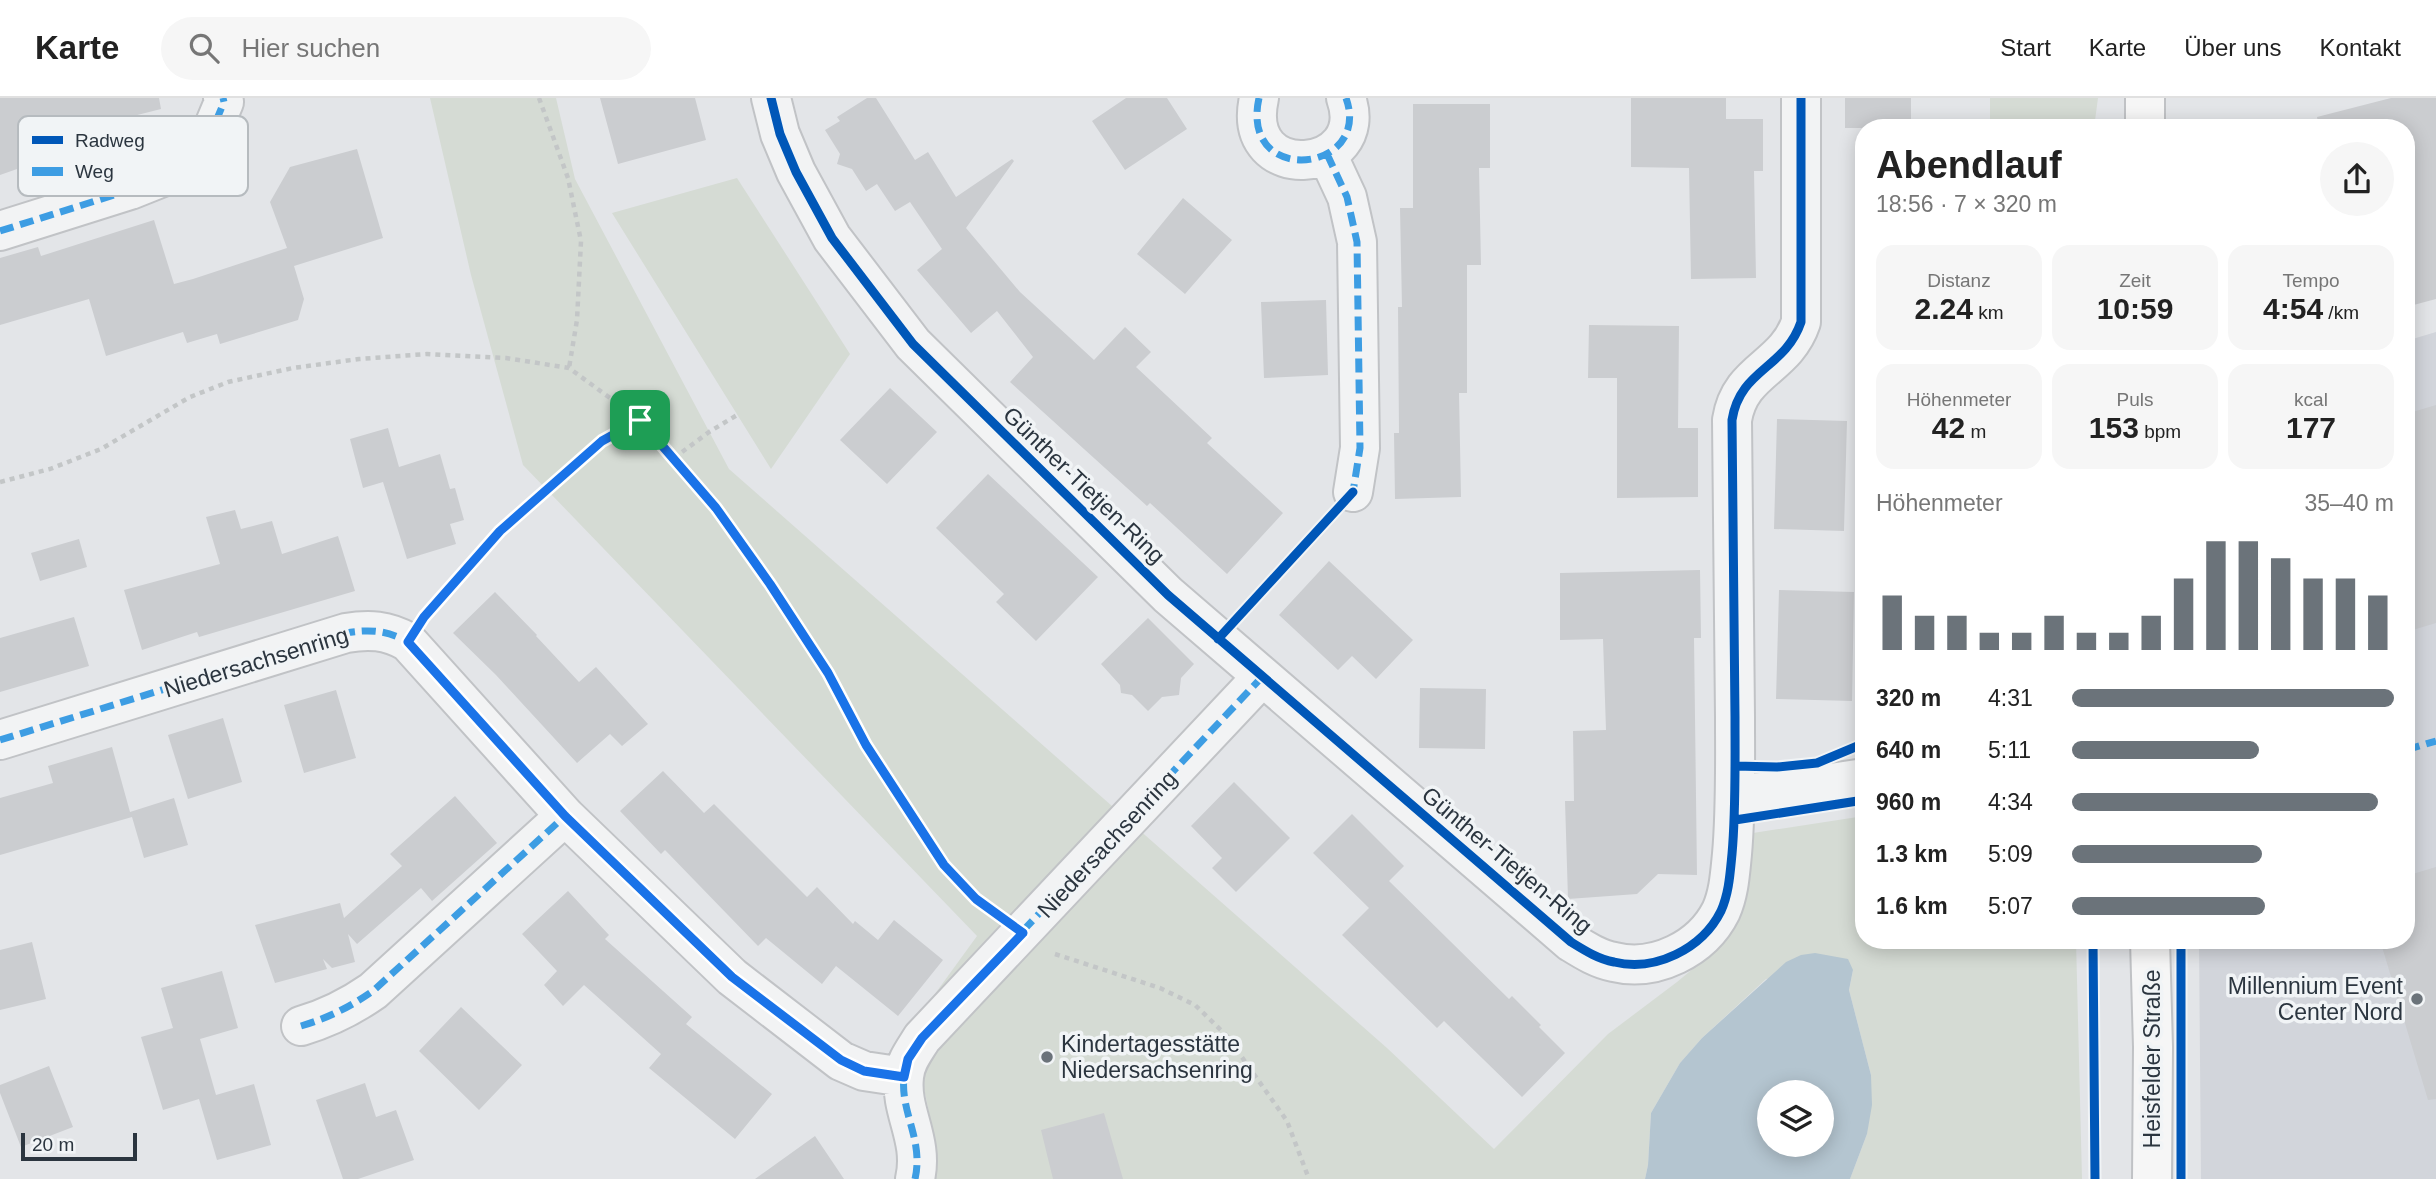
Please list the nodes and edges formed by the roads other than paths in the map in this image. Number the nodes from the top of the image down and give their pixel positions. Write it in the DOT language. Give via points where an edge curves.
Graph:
graph roads {
  1 [pos="223,98"];
  2 [pos="771,98"];
  3 [pos="1259,98"];
  4 [pos="1346,98"];
  5 [pos="1801,98"];
  6 [pos="2146,98"];
  7 [pos="218,116"];
  8 [pos="2145,119"];
  9 [pos="1327,154"];
  10 [pos="111,196"];
  11 [pos="0,231"];
  12 [pos="1353,492"];
  13 [pos="1262,677"];
  14 [pos="0,740"];
  15 [pos="1855,780"];
  16 [pos="1735,793"];
  17 [pos="565,816"];
  18 [pos="2150,949"];
  19 [pos="301,1026"];
  20 [pos="904,1077"];
  21 [pos="915,1179"];
  22 [pos="2152,1179"];
  1 -- 7 [label="street"];
  2 -- 13 [label="street, Günther-Tietjen-Ring" via="796,172 832,238 913,344 1168,595"];
  3 -- 9 [label="street" via="1257,126 1273,151 1299,161"];
  4 -- 9 [label="street" via="1348,126"];
  5 -- 16 [label="street, Günther-Tietjen-Ring" via="1801,323 1790,346 1747,384 1732,420"];
  6 -- 8 [label="main road"];
  9 -- 12 [label="street" via="1347,197 1357,242 1360,448"];
  10 -- 11 [label="street"];
  13 -- 16 [label="street, Günther-Tietjen-Ring" via="1571,942 1615,963 1656,962 1681,953 1710,927 1728,891"];
  13 -- 20 [label="street, Niedersachsenring" via="922,1038 908,1059"];
  14 -- 17 [label="street, Niedersachsenring" via="346,633 383,631 408,642"];
  15 -- 16 [label="street"];
  17 -- 19 [label="street" via="373,991 327,1019"];
  17 -- 20 [label="street, Niedersachsenring" via="732,977 841,1060 864,1071"];
  18 -- 22 [label="main road, Heisfelder Straße"];
  20 -- 21 [label="street" via="918,1151"];
}
